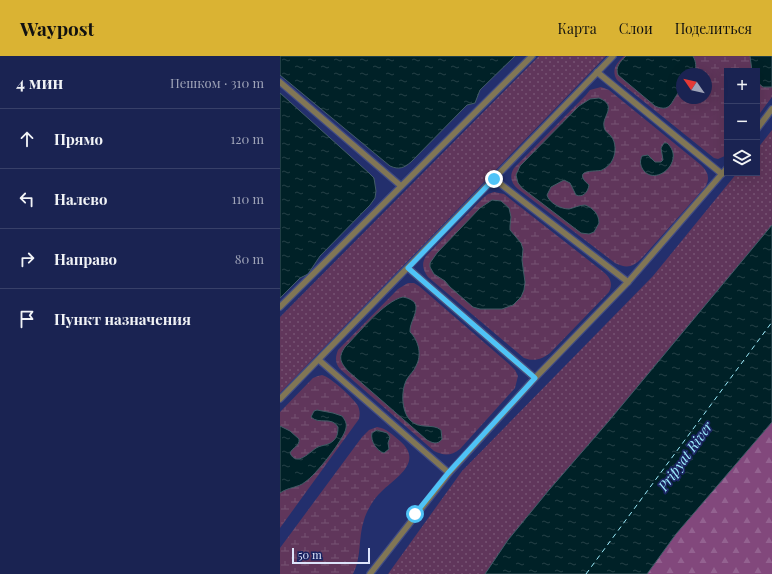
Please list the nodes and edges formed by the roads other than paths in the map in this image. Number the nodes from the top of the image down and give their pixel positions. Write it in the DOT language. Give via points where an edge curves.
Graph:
graph roads {
  1 [pos="532,56"];
  2 [pos="613,56"];
  3 [pos="597,72"];
  4 [pos="280,82"];
  5 [pos="772,109"];
  6 [pos="760,125"];
  7 [pos="724,172"];
  8 [pos="722,174"];
  9 [pos="494,179"];
  10 [pos="401,186"];
  11 [pos="408,268"];
  12 [pos="628,282"];
  13 [pos="280,307"];
  14 [pos="318,360"];
  15 [pos="535,378"];
  16 [pos="280,400"];
  17 [pos="448,473"];
  18 [pos="370,574"];
  1 -- 10 [label="lane"];
  2 -- 3 [label="lane"];
  3 -- 8 [label="lane"];
  3 -- 9 [label="lane"];
  4 -- 10 [label="lane"];
  5 -- 6 [label="lane"];
  7 -- 8 [label="lane"];
  8 -- 12 [label="lane"];
  9 -- 11 [label="lane"];
  9 -- 12 [label="lane"];
  10 -- 13 [label="lane"];
  11 -- 14 [label="lane"];
  11 -- 15 [label="lane"];
  12 -- 15 [label="lane"];
  14 -- 16 [label="lane"];
  14 -- 17 [label="lane"];
  15 -- 17 [label="lane"];
  17 -- 18 [label="lane"];
}
